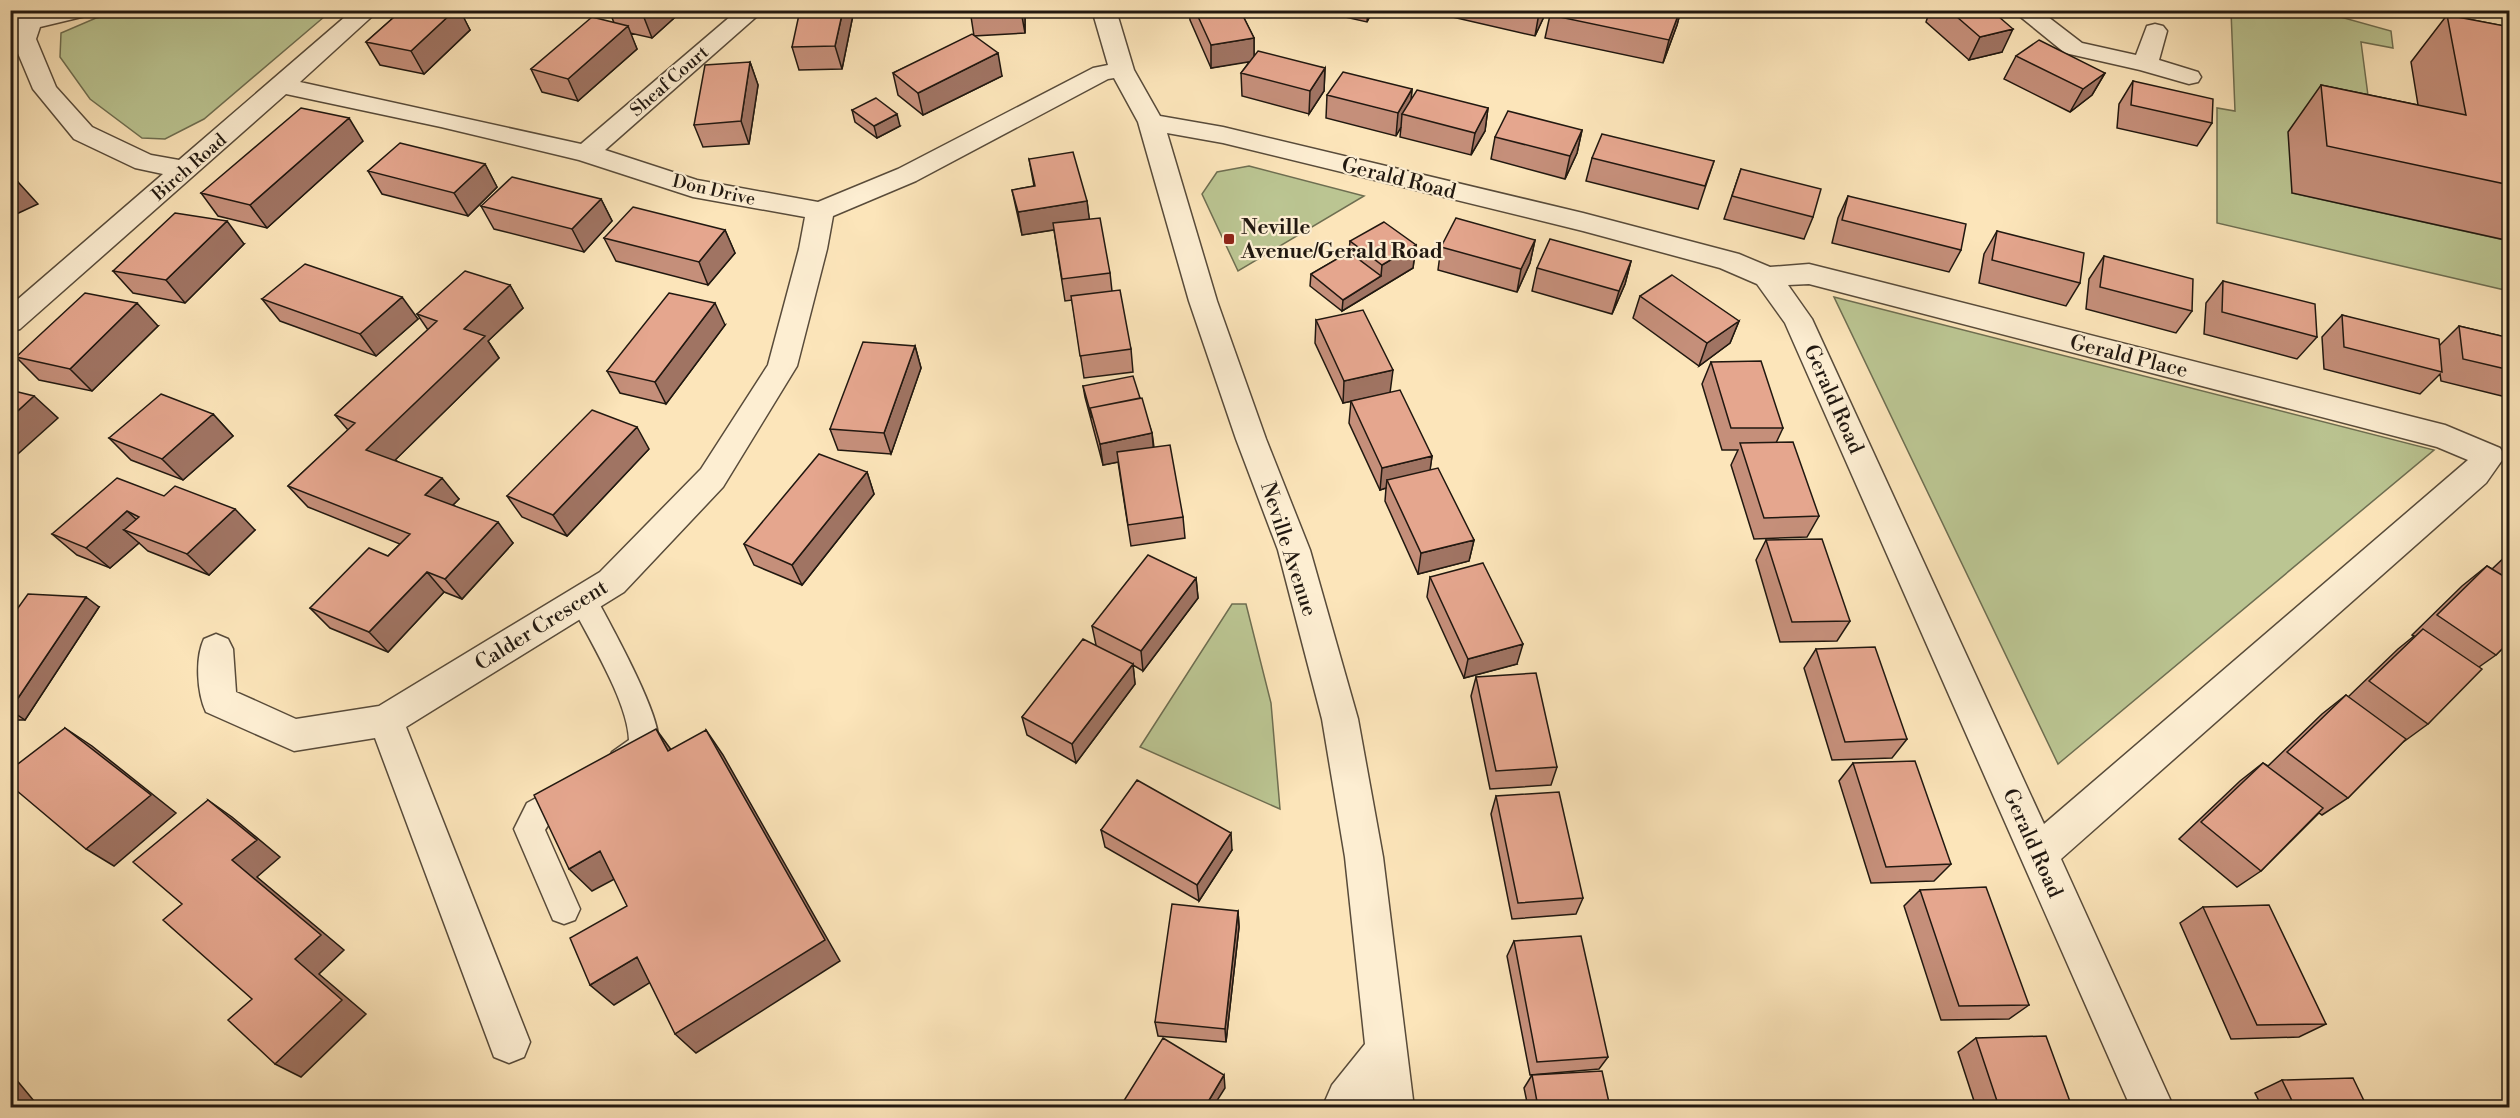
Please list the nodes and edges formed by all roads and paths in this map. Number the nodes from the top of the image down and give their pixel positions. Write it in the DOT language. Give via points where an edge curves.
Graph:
graph roads {
  1 [pos="82,10"];
  2 [pos="368,10"];
  3 [pos="753,10"];
  4 [pos="1104,10"];
  5 [pos="2023,10"];
  6 [pos="20,24"];
  7 [pos="2155,31"];
  8 [pos="2146,64"];
  9 [pos="1122,70"];
  10 [pos="2189,77"];
  11 [pos="283,86"];
  12 [pos="1151,122"];
  13 [pos="586,153"];
  14 [pos="185,170"];
  15 [pos="820,211"];
  16 [pos="1767,277"];
  17 [pos="10,322"];
  18 [pos="2499,456"];
  19 [pos="583,600"];
  20 [pos="216,649"];
  21 [pos="386,721"];
  22 [pos="2038,855"];
  23 [pos="564,909"];
  24 [pos="509,1042"];
  25 [pos="1385,1052"];
  26 [pos="1343,1107"];
  27 [pos="1393,1107"];
  28 [pos="2153,1107"];
  1 -- 6 [label="street"];
  2 -- 11 [label="street, Birch Road"];
  3 -- 13 [label="street, Sheaf Court"];
  4 -- 9 [label="street, Neville Avenue"];
  5 -- 8 [label="street" via="2074,48"];
  6 -- 14 [label="street" via="45,89 83,133 144,162"];
  7 -- 8 [label="street"];
  8 -- 10 [label="street"];
  9 -- 12 [label="street, Neville Avenue"];
  9 -- 15 [label="street" via="1102,73 906,176"];
  11 -- 13 [label="street, Don Drive"];
  11 -- 14 [label="street, Birch Road"];
  12 -- 16 [label="street, Gerald Road" via="1223,135 1583,222 1729,261"];
  12 -- 25 [label="street, Neville Avenue" via="1203,301 1294,550 1340,719 1364,857"];
  13 -- 15 [label="street, Don Drive" via="693,188"];
  14 -- 17 [label="street, Birch Road"];
  15 -- 19 [label="street, Calder Crescent" via="782,366 712,478 612,582"];
  16 -- 18 [label="street, Gerald Place" via="1809,274 2445,437"];
  16 -- 22 [label="street, Gerald Road" via="1798,320"];
  18 -- 22 [label="street, Gerald Place"];
  19 -- 21 [label="street, Calder Crescent"];
  19 -- 23 [label="lane" via="634,703 645,738 639,752 538,813 529,829"];
  20 -- 21 [label="street, Calder Crescent" via="219,701 294,735"];
  21 -- 24 [label="street"];
  22 -- 28 [label="street, Gerald Road"];
  25 -- 26 [label="street"];
  25 -- 27 [label="street, Neville Avenue"];
}
